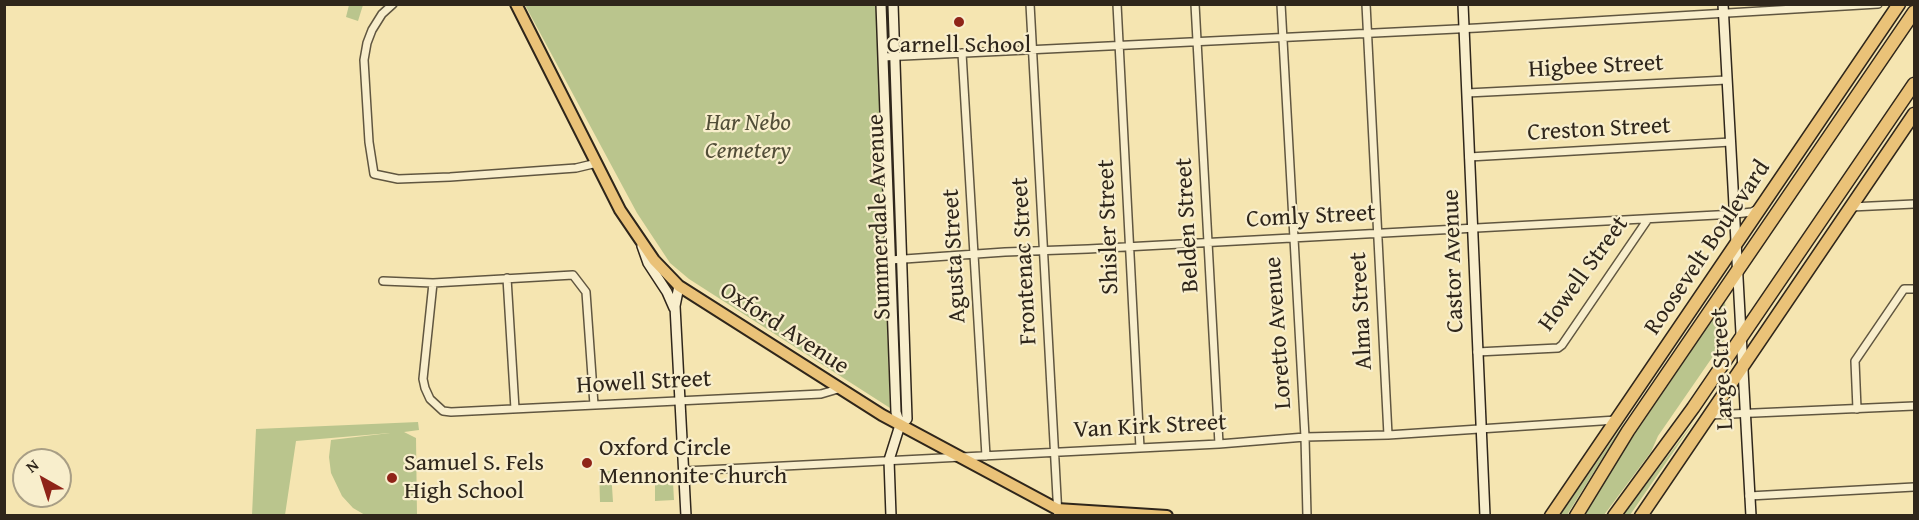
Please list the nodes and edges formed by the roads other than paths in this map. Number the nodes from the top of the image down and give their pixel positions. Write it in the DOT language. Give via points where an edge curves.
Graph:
graph roads {
  1 [pos="393,4"];
  2 [pos="516,4"];
  3 [pos="881,4"];
  4 [pos="892,4"];
  5 [pos="1030,4"];
  6 [pos="1117,4"];
  7 [pos="1195,4"];
  8 [pos="1281,4"];
  9 [pos="1366,4"];
  10 [pos="1463,4"];
  11 [pos="1878,4"];
  12 [pos="1899,4"];
  13 [pos="1723,9"];
  14 [pos="1914,12"];
  15 [pos="1465,28"];
  16 [pos="1367,33"];
  17 [pos="1283,37"];
  18 [pos="1197,42"];
  19 [pos="1119,45"];
  20 [pos="1033,50"];
  21 [pos="962,52"];
  22 [pos="1885,55"];
  23 [pos="883,57"];
  24 [pos="894,57"];
  25 [pos="1727,80"];
  26 [pos="1914,84"];
  27 [pos="1467,93"];
  28 [pos="1826,112"];
  29 [pos="1914,114"];
  30 [pos="1731,142"];
  31 [pos="1469,157"];
  32 [pos="597,164"];
  33 [pos="1914,204"];
  34 [pos="1761,207"];
  35 [pos="1851,207"];
  36 [pos="1735,214"];
  37 [pos="1648,219"];
  38 [pos="1472,228"];
  39 [pos="1377,234"];
  40 [pos="1293,238"];
  41 [pos="640,241"];
  42 [pos="1209,242"];
  43 [pos="1736,244"];
  44 [pos="1129,246"];
  45 [pos="1044,251"];
  46 [pos="974,254"];
  47 [pos="890,260"];
  48 [pos="901,260"];
  49 [pos="1738,270"];
  50 [pos="507,278"];
  51 [pos="383,280"];
  52 [pos="433,283"];
  53 [pos="680,286"];
  54 [pos="1914,288"];
  55 [pos="676,313"];
  56 [pos="1741,338"];
  57 [pos="1477,352"];
  58 [pos="1743,366"];
  59 [pos="838,388"];
  60 [pos="681,400"];
  61 [pos="594,405"];
  62 [pos="1914,406"];
  63 [pos="515,409"];
  64 [pos="1857,409"];
  65 [pos="1745,414"];
  66 [pos="1709,415"];
  67 [pos="1616,420"];
  68 [pos="900,425"];
  69 [pos="1480,429"];
  70 [pos="1388,435"];
  71 [pos="1305,437"];
  72 [pos="1219,444"];
  73 [pos="1140,448"];
  74 [pos="1056,452"];
  75 [pos="957,456"];
  76 [pos="986,456"];
  77 [pos="890,460"];
  78 [pos="686,471"];
  79 [pos="1914,487"];
  80 [pos="1749,496"];
  81 [pos="1058,512"];
  82 [pos="687,516"];
  83 [pos="891,516"];
  84 [pos="1167,516"];
  85 [pos="1307,516"];
  86 [pos="1485,516"];
  87 [pos="1551,516"];
  88 [pos="1576,516"];
  89 [pos="1614,516"];
  90 [pos="1641,516"];
  91 [pos="1751,516"];
  1 -- 32 [label="street" via="372,30 364,60 374,174 398,179 450,177"];
  2 -- 32 [label="main road, Oxford Avenue"];
  3 -- 23 [label="street, Summerdale Avenue"];
  4 -- 24 [label="street, Summerdale Avenue"];
  5 -- 20 [label="street, Frontenac Street"];
  6 -- 19 [label="street, Shisler Street"];
  7 -- 18 [label="street, Belden Street"];
  8 -- 17 [label="street, Loretto Avenue"];
  9 -- 16 [label="street, Alma Street"];
  10 -- 15 [label="street, Castor Avenue"];
  11 -- 13 [label="street"];
  12 -- 28 [label="highway, Roosevelt Boulevard"];
  13 -- 15 [label="street"];
  13 -- 25 [label="street, Large Street"];
  14 -- 22 [label="highway, Roosevelt Boulevard"];
  15 -- 16 [label="street"];
  15 -- 27 [label="street, Castor Avenue"];
  16 -- 17 [label="street"];
  16 -- 39 [label="street, Alma Street"];
  17 -- 18 [label="street"];
  17 -- 40 [label="street, Loretto Avenue"];
  18 -- 19 [label="street"];
  18 -- 42 [label="street, Belden Street"];
  19 -- 20 [label="street"];
  19 -- 44 [label="street, Shisler Street"];
  20 -- 21 [label="street"];
  20 -- 45 [label="street, Frontenac Street"];
  21 -- 24 [label="street"];
  21 -- 46 [label="street, Agusta Street"];
  22 -- 28 [label="highway"];
  22 -- 49 [label="highway, Roosevelt Boulevard"];
  23 -- 24 [label="street"];
  23 -- 47 [label="street, Summerdale Avenue"];
  24 -- 48 [label="street, Summerdale Avenue"];
  25 -- 27 [label="street, Higbee Street"];
  25 -- 30 [label="street, Large Street"];
  26 -- 56 [label="highway"];
  27 -- 31 [label="street, Castor Avenue"];
  28 -- 34 [label="highway, Roosevelt Boulevard"];
  29 -- 35 [label="highway"];
  30 -- 31 [label="street, Creston Street"];
  30 -- 36 [label="street, Large Street"];
  31 -- 38 [label="street, Castor Avenue"];
  32 -- 41 [label="main road, Oxford Avenue"];
  33 -- 35 [label="street"];
  34 -- 36 [label="street, Comly Street"];
  34 -- 43 [label="highway, Roosevelt Boulevard"];
  35 -- 58 [label="highway"];
  36 -- 37 [label="street, Comly Street"];
  36 -- 43 [label="street, Large Street"];
  37 -- 38 [label="street, Comly Street"];
  37 -- 57 [label="street, Howell Street" via="1562,345"];
  38 -- 39 [label="street, Comly Street"];
  38 -- 57 [label="street, Castor Avenue"];
  39 -- 40 [label="street, Comly Street"];
  39 -- 70 [label="street, Alma Street"];
  40 -- 42 [label="street, Comly Street"];
  40 -- 71 [label="street, Loretto Avenue"];
  41 -- 53 [label="main road, Oxford Avenue"];
  41 -- 55 [label="street"];
  42 -- 44 [label="street, Comly Street"];
  42 -- 72 [label="street, Belden Street"];
  43 -- 49 [label="street, Large Street"];
  43 -- 67 [label="highway, Roosevelt Boulevard"];
  44 -- 45 [label="street, Comly Street"];
  44 -- 73 [label="street, Shisler Street"];
  45 -- 46 [label="street, Comly Street"];
  45 -- 74 [label="street, Frontenac Street"];
  46 -- 48 [label="street, Comly Street"];
  46 -- 76 [label="street, Agusta Street"];
  47 -- 48 [label="street, Comly Street"];
  47 -- 68 [label="street, Summerdale Avenue" via="896,412"];
  48 -- 68 [label="street, Summerdale Avenue" via="906,419"];
  49 -- 56 [label="street, Large Street"];
  49 -- 88 [label="highway, Roosevelt Boulevard" via="1628,431"];
  50 -- 52 [label="street"];
  50 -- 61 [label="street" via="573,276 586,292"];
  50 -- 63 [label="street"];
  51 -- 52 [label="street"];
  52 -- 63 [label="street, Howell Street" via="423,379 430,399 437,408 451,412"];
  53 -- 55 [label="street"];
  53 -- 59 [label="main road, Oxford Avenue"];
  54 -- 64 [label="street" via="1904,289 1856,361"];
  55 -- 60 [label="street"];
  56 -- 58 [label="street, Large Street"];
  56 -- 89 [label="highway"];
  57 -- 69 [label="street, Castor Avenue"];
  58 -- 65 [label="street, Large Street"];
  58 -- 66 [label="highway"];
  59 -- 60 [label="street, Howell Street" via="821,394"];
  59 -- 68 [label="main road, Oxford Avenue"];
  60 -- 61 [label="street, Howell Street"];
  60 -- 78 [label="street"];
  61 -- 63 [label="street, Howell Street"];
  62 -- 64 [label="street"];
  64 -- 65 [label="street"];
  65 -- 66 [label="street"];
  65 -- 80 [label="street, Large Street"];
  66 -- 90 [label="highway"];
  67 -- 69 [label="street, Van Kirk Street"];
  67 -- 87 [label="highway, Roosevelt Boulevard"];
  68 -- 75 [label="main road, Oxford Avenue"];
  68 -- 77 [label="street, Summerdale Avenue"];
  69 -- 70 [label="street, Van Kirk Street"];
  69 -- 86 [label="street, Castor Avenue"];
  70 -- 71 [label="street, Van Kirk Street"];
  71 -- 72 [label="street, Van Kirk Street"];
  71 -- 85 [label="street, Loretto Avenue"];
  72 -- 73 [label="street, Van Kirk Street"];
  73 -- 74 [label="street, Van Kirk Street"];
  74 -- 76 [label="street, Van Kirk Street"];
  74 -- 81 [label="street, Frontenac Street"];
  75 -- 76 [label="street, Van Kirk Street"];
  75 -- 77 [label="street, Van Kirk Street"];
  75 -- 81 [label="main road, Oxford Avenue"];
  77 -- 78 [label="street, Van Kirk Street"];
  77 -- 83 [label="street, Summerdale Avenue"];
  78 -- 82 [label="street"];
  79 -- 80 [label="street"];
  80 -- 91 [label="street, Large Street"];
  81 -- 84 [label="main road, Oxford Avenue"];
}
